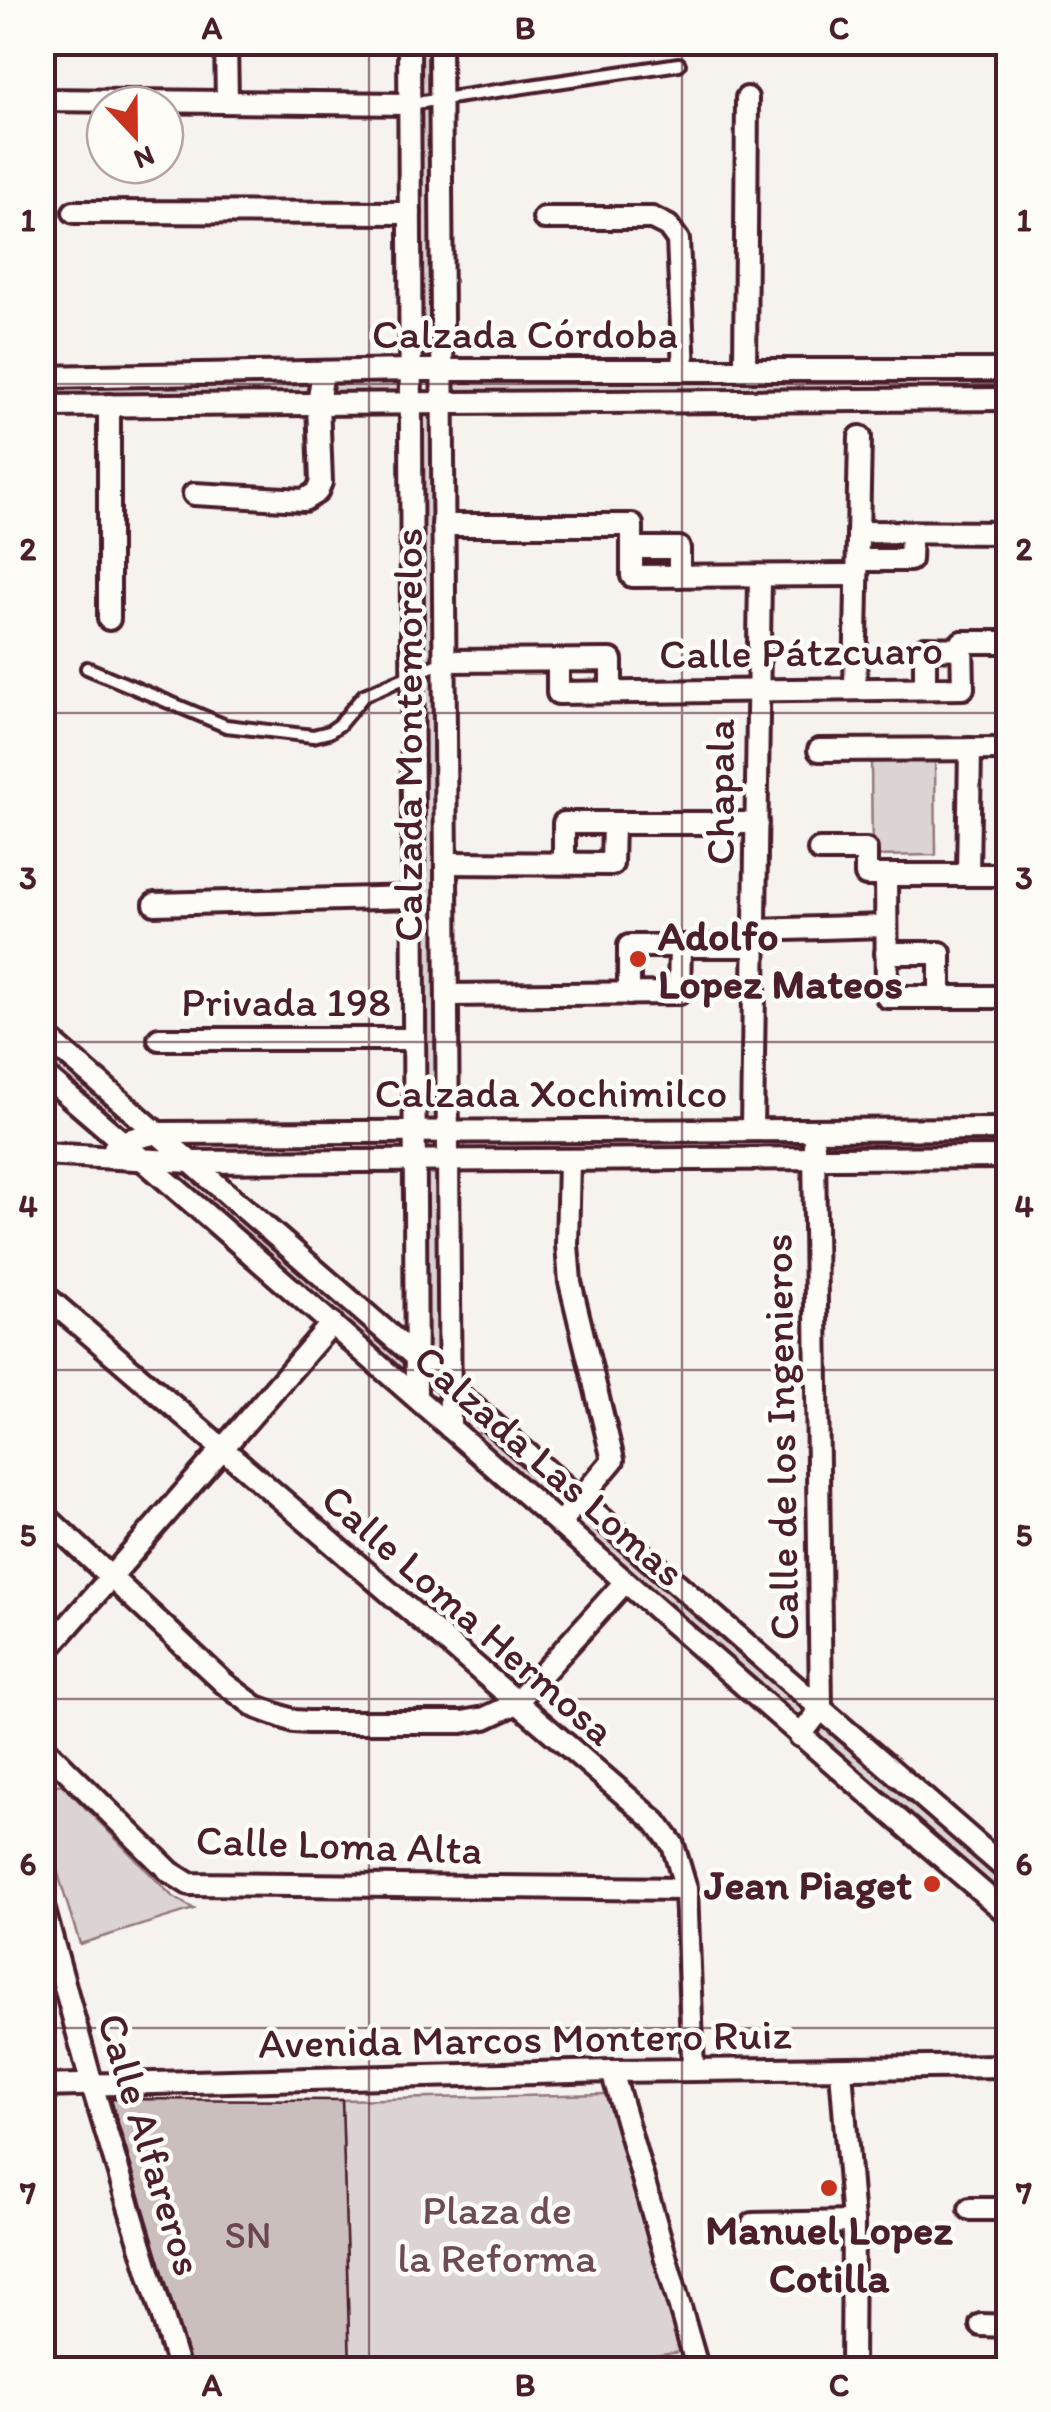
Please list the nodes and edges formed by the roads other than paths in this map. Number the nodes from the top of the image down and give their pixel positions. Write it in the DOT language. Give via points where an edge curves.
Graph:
graph roads {
  1 [pos="226,42"];
  2 [pos="409,42"];
  3 [pos="440,42"];
  4 [pos="679,64"];
  5 [pos="747,98"];
  6 [pos="42,100"];
  7 [pos="440,100"];
  8 [pos="227,102"];
  9 [pos="410,104"];
  10 [pos="74,212"];
  11 [pos="410,213"];
  12 [pos="544,218"];
  13 [pos="411,370"];
  14 [pos="442,370"];
  15 [pos="684,370"];
  16 [pos="745,370"];
  17 [pos="830,370"];
  18 [pos="1008,370"];
  19 [pos="322,372"];
  20 [pos="53,376"];
  21 [pos="1008,399"];
  22 [pos="830,400"];
  23 [pos="411,402"];
  24 [pos="442,402"];
  25 [pos="318,403"];
  26 [pos="109,405"];
  27 [pos="42,406"];
  28 [pos="64,406"];
  29 [pos="860,437"];
  30 [pos="194,494"];
  31 [pos="443,525"];
  32 [pos="858,532"];
  33 [pos="911,533"];
  34 [pos="1008,533"];
  35 [pos="444,563"];
  36 [pos="412,564"];
  37 [pos="858,568"];
  38 [pos="760,576"];
  39 [pos="109,619"];
  40 [pos="1008,642"];
  41 [pos="962,648"];
  42 [pos="558,660"];
  43 [pos="446,661"];
  44 [pos="87,668"];
  45 [pos="412,677"];
  46 [pos="925,688"];
  47 [pos="757,690"];
  48 [pos="855,690"];
  49 [pos="611,692"];
  50 [pos="1008,749"];
  51 [pos="819,750"];
  52 [pos="970,750"];
  53 [pos="413,795"];
  54 [pos="446,795"];
  55 [pos="613,823"];
  56 [pos="757,823"];
  57 [pos="819,850"];
  58 [pos="446,863"];
  59 [pos="564,864"];
  60 [pos="886,875"];
  61 [pos="968,875"];
  62 [pos="1008,875"];
  63 [pos="414,897"];
  64 [pos="156,904"];
  65 [pos="885,926"];
  66 [pos="755,938"];
  67 [pos="680,946"];
  68 [pos="886,953"];
  69 [pos="629,994"];
  70 [pos="447,995"];
  71 [pos="940,997"];
  72 [pos="1008,997"];
  73 [pos="42,1033"];
  74 [pos="412,1038"];
  75 [pos="159,1039"];
  76 [pos="42,1073"];
  77 [pos="1008,1129"];
  78 [pos="415,1130"];
  79 [pos="448,1130"];
  80 [pos="752,1130"];
  81 [pos="814,1130"];
  82 [pos="158,1133"];
  83 [pos="123,1141"];
  84 [pos="42,1154"];
  85 [pos="814,1157"];
  86 [pos="1008,1157"];
  87 [pos="101,1159"];
  88 [pos="144,1160"];
  89 [pos="415,1160"];
  90 [pos="448,1160"];
  91 [pos="192,1162"];
  92 [pos="569,1162"];
  93 [pos="42,1293"];
  94 [pos="332,1323"];
  95 [pos="416,1356"];
  96 [pos="450,1387"];
  97 [pos="416,1397"];
  98 [pos="450,1428"];
  99 [pos="220,1449"];
  100 [pos="580,1500"];
  101 [pos="42,1513"];
  102 [pos="559,1524"];
  103 [pos="110,1577"];
  104 [pos="625,1582"];
  105 [pos="42,1656"];
  106 [pos="516,1704"];
  107 [pos="821,1709"];
  108 [pos="800,1736"];
  109 [pos="42,1746"];
  110 [pos="1008,1871"];
  111 [pos="686,1889"];
  112 [pos="42,1903"];
  113 [pos="1008,1914"];
  114 [pos="47,1935"];
  115 [pos="1008,2066"];
  116 [pos="693,2070"];
  117 [pos="842,2070"];
  118 [pos="612,2071"];
  119 [pos="92,2084"];
  120 [pos="42,2086"];
  121 [pos="970,2209"];
  122 [pos="1008,2209"];
  123 [pos="852,2222"];
  124 [pos="753,2224"];
  125 [pos="981,2325"];
  126 [pos="1008,2326"];
  127 [pos="697,2369"];
  128 [pos="179,2370"];
  129 [pos="852,2370"];
  1 -- 8 [label="street"];
  2 -- 9 [label="street, Calzada Montemorelos"];
  3 -- 7 [label="street, Calzada Montemorelos"];
  4 -- 7 [label="lane"];
  5 -- 16 [label="street"];
  6 -- 8 [label="street"];
  7 -- 9 [label="lane"];
  7 -- 14 [label="street, Calzada Montemorelos"];
  8 -- 9 [label="street"];
  9 -- 11 [label="street, Calzada Montemorelos"];
  10 -- 11 [label="street"];
  11 -- 13 [label="street, Calzada Montemorelos"];
  12 -- 15 [label="street" via="652,218 674,233"];
  13 -- 14 [label="street, Calzada Córdoba"];
  13 -- 19 [label="street, Calzada Córdoba"];
  13 -- 23 [label="street, Calzada Montemorelos"];
  14 -- 15 [label="street, Calzada Córdoba"];
  14 -- 24 [label="street, Calzada Montemorelos"];
  15 -- 16 [label="street, Calzada Córdoba"];
  16 -- 17 [label="street, Calzada Córdoba"];
  17 -- 18 [label="street, Calzada Córdoba"];
  17 -- 22 [label="street"];
  19 -- 20 [label="street, Calzada Córdoba"];
  19 -- 25 [label="street"];
  20 -- 28 [label="street"];
  21 -- 22 [label="street, Calzada Córdoba"];
  22 -- 24 [label="street, Calzada Córdoba"];
  23 -- 24 [label="street, Calzada Córdoba"];
  23 -- 25 [label="street, Calzada Córdoba"];
  23 -- 36 [label="street, Calzada Montemorelos"];
  24 -- 31 [label="street, Calzada Montemorelos"];
  25 -- 26 [label="street, Calzada Córdoba"];
  25 -- 30 [label="street" via="321,482 312,497"];
  26 -- 28 [label="street, Calzada Córdoba"];
  26 -- 39 [label="street"];
  27 -- 28 [label="street, Calzada Córdoba"];
  29 -- 32 [label="street"];
  31 -- 35 [label="street, Calzada Montemorelos"];
  31 -- 38 [label="street" via="632,525 632,576"];
  32 -- 33 [label="street"];
  32 -- 37 [label="street"];
  33 -- 34 [label="street"];
  33 -- 37 [label="street" via="910,560"];
  35 -- 36 [label="street"];
  35 -- 43 [label="street, Calzada Montemorelos"];
  36 -- 45 [label="street, Calzada Montemorelos"];
  37 -- 38 [label="street"];
  37 -- 48 [label="street"];
  38 -- 47 [label="street, Chapala"];
  40 -- 41 [label="street, Calle Pátzcuaro" via="962,642"];
  41 -- 46 [label="street" via="925,648"];
  41 -- 46 [label="street, Calle Pátzcuaro" via="963,688"];
  42 -- 43 [label="street, Calle Pátzcuaro"];
  42 -- 49 [label="street, Calle Pátzcuaro" via="611,660"];
  42 -- 49 [label="street, Calle Pátzcuaro" via="558,693"];
  43 -- 45 [label="lane"];
  43 -- 54 [label="street, Calzada Montemorelos"];
  44 -- 45 [label="lane" via="226,726 313,736 338,725 364,695"];
  45 -- 53 [label="street, Calzada Montemorelos"];
  46 -- 48 [label="street, Calle Pátzcuaro"];
  47 -- 48 [label="street, Calle Pátzcuaro"];
  47 -- 49 [label="street, Calle Pátzcuaro"];
  47 -- 56 [label="street, Chapala"];
  50 -- 52 [label="street"];
  51 -- 52 [label="street"];
  52 -- 61 [label="street"];
  53 -- 54 [label="street"];
  53 -- 63 [label="street, Calzada Montemorelos"];
  54 -- 58 [label="street, Calzada Montemorelos"];
  55 -- 56 [label="street"];
  55 -- 59 [label="street" via="612,864"];
  55 -- 59 [label="street" via="564,823"];
  56 -- 66 [label="street, Chapala"];
  57 -- 60 [label="street" via="866,850 866,875"];
  58 -- 59 [label="street"];
  58 -- 70 [label="street, Calzada Montemorelos"];
  60 -- 61 [label="street"];
  60 -- 65 [label="street"];
  61 -- 62 [label="street"];
  63 -- 64 [label="street"];
  63 -- 74 [label="street, Calzada Montemorelos"];
  65 -- 66 [label="street"];
  65 -- 68 [label="street"];
  66 -- 67 [label="street"];
  66 -- 80 [label="street, Chapala"];
  67 -- 69 [label="street" via="679,993"];
  67 -- 69 [label="street" via="629,946"];
  68 -- 71 [label="street" via="887,997"];
  68 -- 71 [label="street" via="940,953"];
  69 -- 70 [label="street"];
  70 -- 79 [label="street, Calzada Montemorelos"];
  71 -- 72 [label="street"];
  73 -- 82 [label="street, Calzada Las Lomas"];
  74 -- 75 [label="street, Privada 198"];
  74 -- 78 [label="street, Calzada Montemorelos"];
  76 -- 83 [label="street, Calzada Las Lomas"];
  77 -- 81 [label="street, Calzada Xochimilco"];
  78 -- 79 [label="street, Calzada Xochimilco"];
  78 -- 82 [label="street, Calzada Xochimilco"];
  78 -- 89 [label="street, Calzada Montemorelos"];
  79 -- 80 [label="street, Calzada Xochimilco"];
  79 -- 90 [label="street, Calzada Montemorelos"];
  80 -- 81 [label="street, Calzada Xochimilco"];
  81 -- 85 [label="street, Calle de los Ingenieros"];
  82 -- 83 [label="street, Calzada Xochimilco"];
  82 -- 91 [label="street, Calzada Las Lomas"];
  83 -- 87 [label="street, Calzada Xochimilco"];
  83 -- 88 [label="street, Calzada Las Lomas"];
  84 -- 87 [label="street, Calzada Xochimilco"];
  85 -- 86 [label="street, Calzada Xochimilco"];
  85 -- 92 [label="street, Calzada Xochimilco"];
  85 -- 107 [label="street, Calle de los Ingenieros"];
  87 -- 88 [label="street, Calzada Xochimilco"];
  88 -- 91 [label="street, Calzada Xochimilco"];
  88 -- 94 [label="street, Calzada Las Lomas"];
  89 -- 90 [label="street, Calzada Xochimilco"];
  89 -- 91 [label="street, Calzada Xochimilco"];
  89 -- 95 [label="street, Calzada Montemorelos"];
  90 -- 92 [label="street, Calzada Xochimilco"];
  90 -- 96 [label="street, Calzada Montemorelos"];
  91 -- 95 [label="street, Calzada Las Lomas"];
  92 -- 100 [label="street" via="570,1282 612,1460"];
  93 -- 99 [label="street, Calle Loma Hermosa"];
  94 -- 97 [label="street, Calzada Las Lomas"];
  94 -- 99 [label="street"];
  95 -- 96 [label="street, Calzada Las Lomas"];
  95 -- 97 [label="street, Calzada Montemorelos"];
  96 -- 98 [label="street, Calzada Montemorelos"];
  96 -- 100 [label="street, Calzada Las Lomas"];
  97 -- 98 [label="street, Calzada Las Lomas"];
  98 -- 102 [label="street, Calzada Las Lomas"];
  99 -- 103 [label="street"];
  99 -- 106 [label="street, Calle Loma Hermosa"];
  100 -- 102 [label="street"];
  100 -- 107 [label="street, Calzada Las Lomas"];
  101 -- 103 [label="street"];
  102 -- 104 [label="street, Calzada Las Lomas"];
  103 -- 105 [label="street"];
  103 -- 106 [label="street" via="224,1683 282,1717 462,1722"];
  104 -- 106 [label="street"];
  104 -- 108 [label="street, Calzada Las Lomas"];
  106 -- 111 [label="street, Calle Loma Hermosa" via="656,1822 673,1846"];
  107 -- 108 [label="street"];
  107 -- 110 [label="street, Calzada Las Lomas"];
  108 -- 113 [label="street, Calzada Las Lomas"];
  109 -- 111 [label="street, Calle Loma Alta" via="189,1884"];
  111 -- 116 [label="street, Calle Loma Hermosa"];
  112 -- 114 [label="street, Calle Alfareros"];
  114 -- 119 [label="street, Calle Alfareros"];
  115 -- 117 [label="street, Avenida Marcos Montero Ruiz"];
  116 -- 117 [label="street, Avenida Marcos Montero Ruiz"];
  116 -- 118 [label="street, Avenida Marcos Montero Ruiz"];
  117 -- 123 [label="street"];
  118 -- 119 [label="street, Avenida Marcos Montero Ruiz"];
  118 -- 127 [label="street"];
  119 -- 120 [label="street, Avenida Marcos Montero Ruiz"];
  119 -- 128 [label="street, Calle Alfareros"];
  121 -- 122 [label="street"];
  123 -- 124 [label="street"];
  123 -- 129 [label="street"];
  125 -- 126 [label="street"];
}
